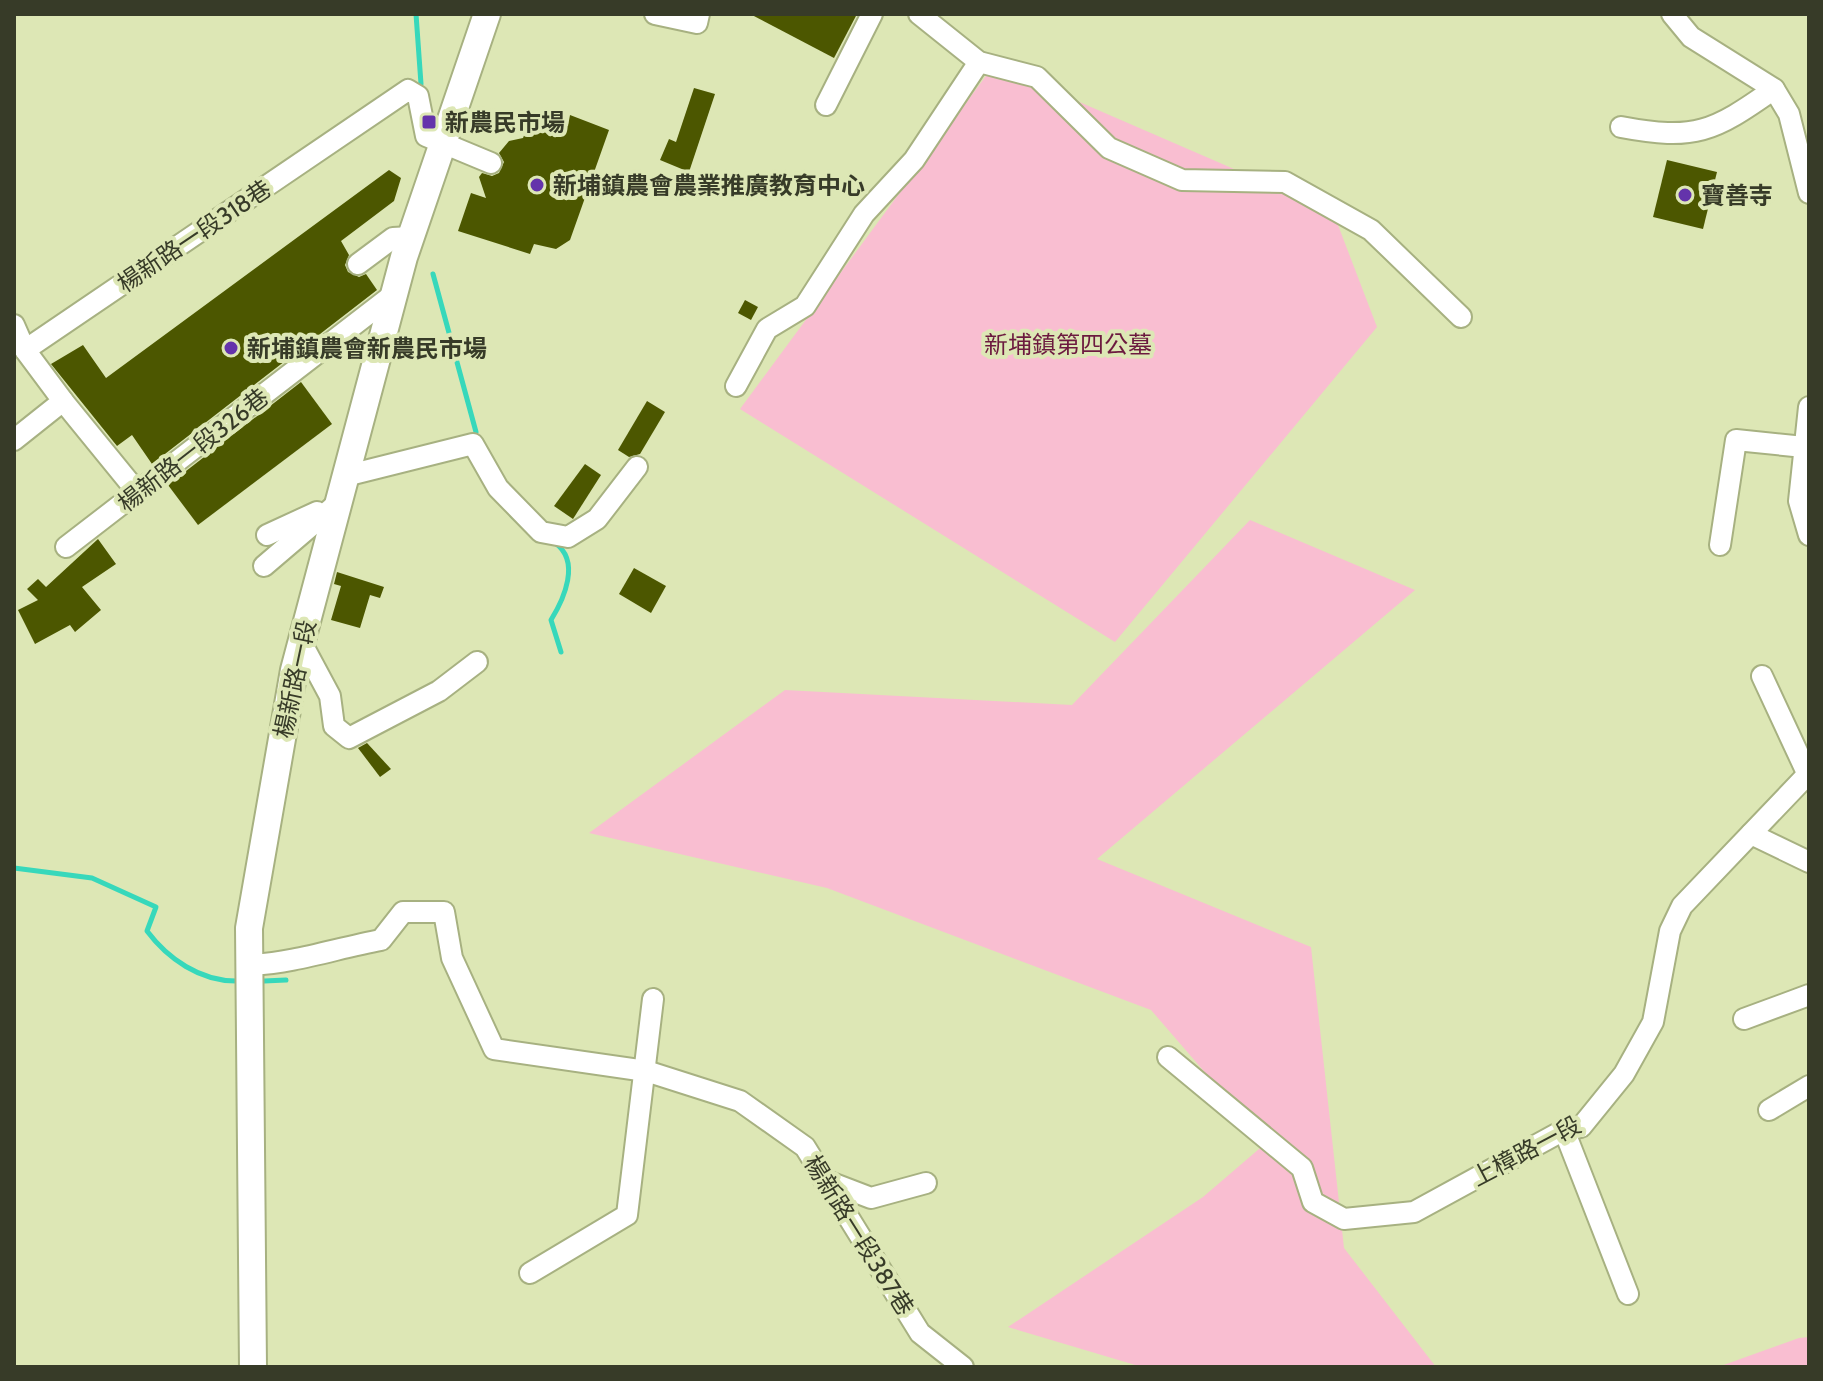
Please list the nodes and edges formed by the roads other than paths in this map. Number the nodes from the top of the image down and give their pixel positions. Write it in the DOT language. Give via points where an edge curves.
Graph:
graph roads {
  1 [pos="487,14"];
  2 [pos="655,14"];
  3 [pos="699,14"];
  4 [pos="872,14"];
  5 [pos="919,14"];
  6 [pos="1672,14"];
  7 [pos="979,62"];
  8 [pos="1774,89"];
  9 [pos="826,105"];
  10 [pos="1621,127"];
  11 [pos="442,146"];
  12 [pos="491,163"];
  13 [pos="1809,193"];
  14 [pos="411,237"];
  15 [pos="358,264"];
  16 [pos="394,294"];
  17 [pos="1461,317"];
  18 [pos="14,325"];
  19 [pos="25,350"];
  20 [pos="736,386"];
  21 [pos="63,401"];
  22 [pos="1809,407"];
  23 [pos="14,440"];
  24 [pos="1804,447"];
  25 [pos="637,467"];
  26 [pos="345,476"];
  27 [pos="138,493"];
  28 [pos="339,502"];
  29 [pos="267,535"];
  30 [pos="1809,535"];
  31 [pos="1720,545"];
  32 [pos="66,547"];
  33 [pos="264,566"];
  34 [pos="301,642"];
  35 [pos="477,662"];
  36 [pos="1762,676"];
  37 [pos="1808,774"];
  38 [pos="1751,834"];
  39 [pos="1809,862"];
  40 [pos="250,965"];
  41 [pos="1809,995"];
  42 [pos="653,999"];
  43 [pos="1744,1019"];
  44 [pos="1168,1057"];
  45 [pos="646,1071"];
  46 [pos="1809,1086"];
  47 [pos="1769,1110"];
  48 [pos="1564,1130"];
  49 [pos="824,1180"];
  50 [pos="926,1183"];
  51 [pos="530,1273"];
  52 [pos="1628,1294"];
  53 [pos="253,1367"];
  54 [pos="963,1367"];
  1 -- 11 [label="main road, 楊新路一段"];
  2 -- 3 [label="street" via="697,23"];
  4 -- 9 [label="street"];
  5 -- 7 [label="street"];
  6 -- 8 [label="street" via="1691,37"];
  7 -- 17 [label="street" via="1037,77 1109,148 1182,180 1285,182 1371,230"];
  7 -- 20 [label="street" via="914,160 864,214 805,306 767,329"];
  8 -- 10 [label="street" via="1697,132 1665,136"];
  8 -- 13 [label="street" via="1789,114"];
  11 -- 12 [label="street"];
  11 -- 14 [label="main road, 楊新路一段"];
  11 -- 19 [label="street, 楊新路一段318巷" via="426,136 418,96 408,90"];
  14 -- 15 [label="street" via="393,238"];
  14 -- 16 [label="main road, 楊新路一段"];
  16 -- 26 [label="main road, 楊新路一段"];
  16 -- 27 [label="street, 楊新路一段326巷"];
  18 -- 19 [label="street"];
  19 -- 21 [label="street"];
  21 -- 23 [label="street"];
  21 -- 27 [label="street"];
  22 -- 24 [label="street"];
  24 -- 30 [label="street" via="1799,501"];
  24 -- 31 [label="street" via="1736,440"];
  25 -- 26 [label="street" via="597,519 568,537 541,532 498,488 473,444"];
  26 -- 28 [label="main road, 楊新路一段"];
  27 -- 32 [label="street, 楊新路一段326巷"];
  28 -- 29 [label="street"];
  28 -- 33 [label="street"];
  28 -- 34 [label="main road, 楊新路一段"];
  34 -- 35 [label="street" via="330,696 334,726 349,738 439,691"];
  34 -- 40 [label="main road, 楊新路一段" via="249,928"];
  36 -- 37 [label="street"];
  37 -- 38 [label="street, 上樟路一段"];
  38 -- 39 [label="street"];
  38 -- 48 [label="street, 上樟路一段" via="1682,906 1670,931 1653,1022 1624,1074 1581,1127"];
  40 -- 45 [label="street, 楊新路一段387巷" via="288,963 381,940 403,912 444,912 452,958 494,1049"];
  40 -- 53 [label="main road, 楊新路一段"];
  41 -- 43 [label="street"];
  42 -- 45 [label="street"];
  44 -- 48 [label="street, 上樟路一段" via="1302,1168 1313,1202 1344,1219 1414,1212"];
  45 -- 49 [label="street, 楊新路一段387巷" via="740,1101 805,1147"];
  45 -- 51 [label="street" via="627,1215"];
  46 -- 47 [label="street"];
  48 -- 52 [label="street"];
  49 -- 50 [label="street" via="871,1198"];
  49 -- 54 [label="street, 楊新路一段387巷" via="920,1333"];
}
